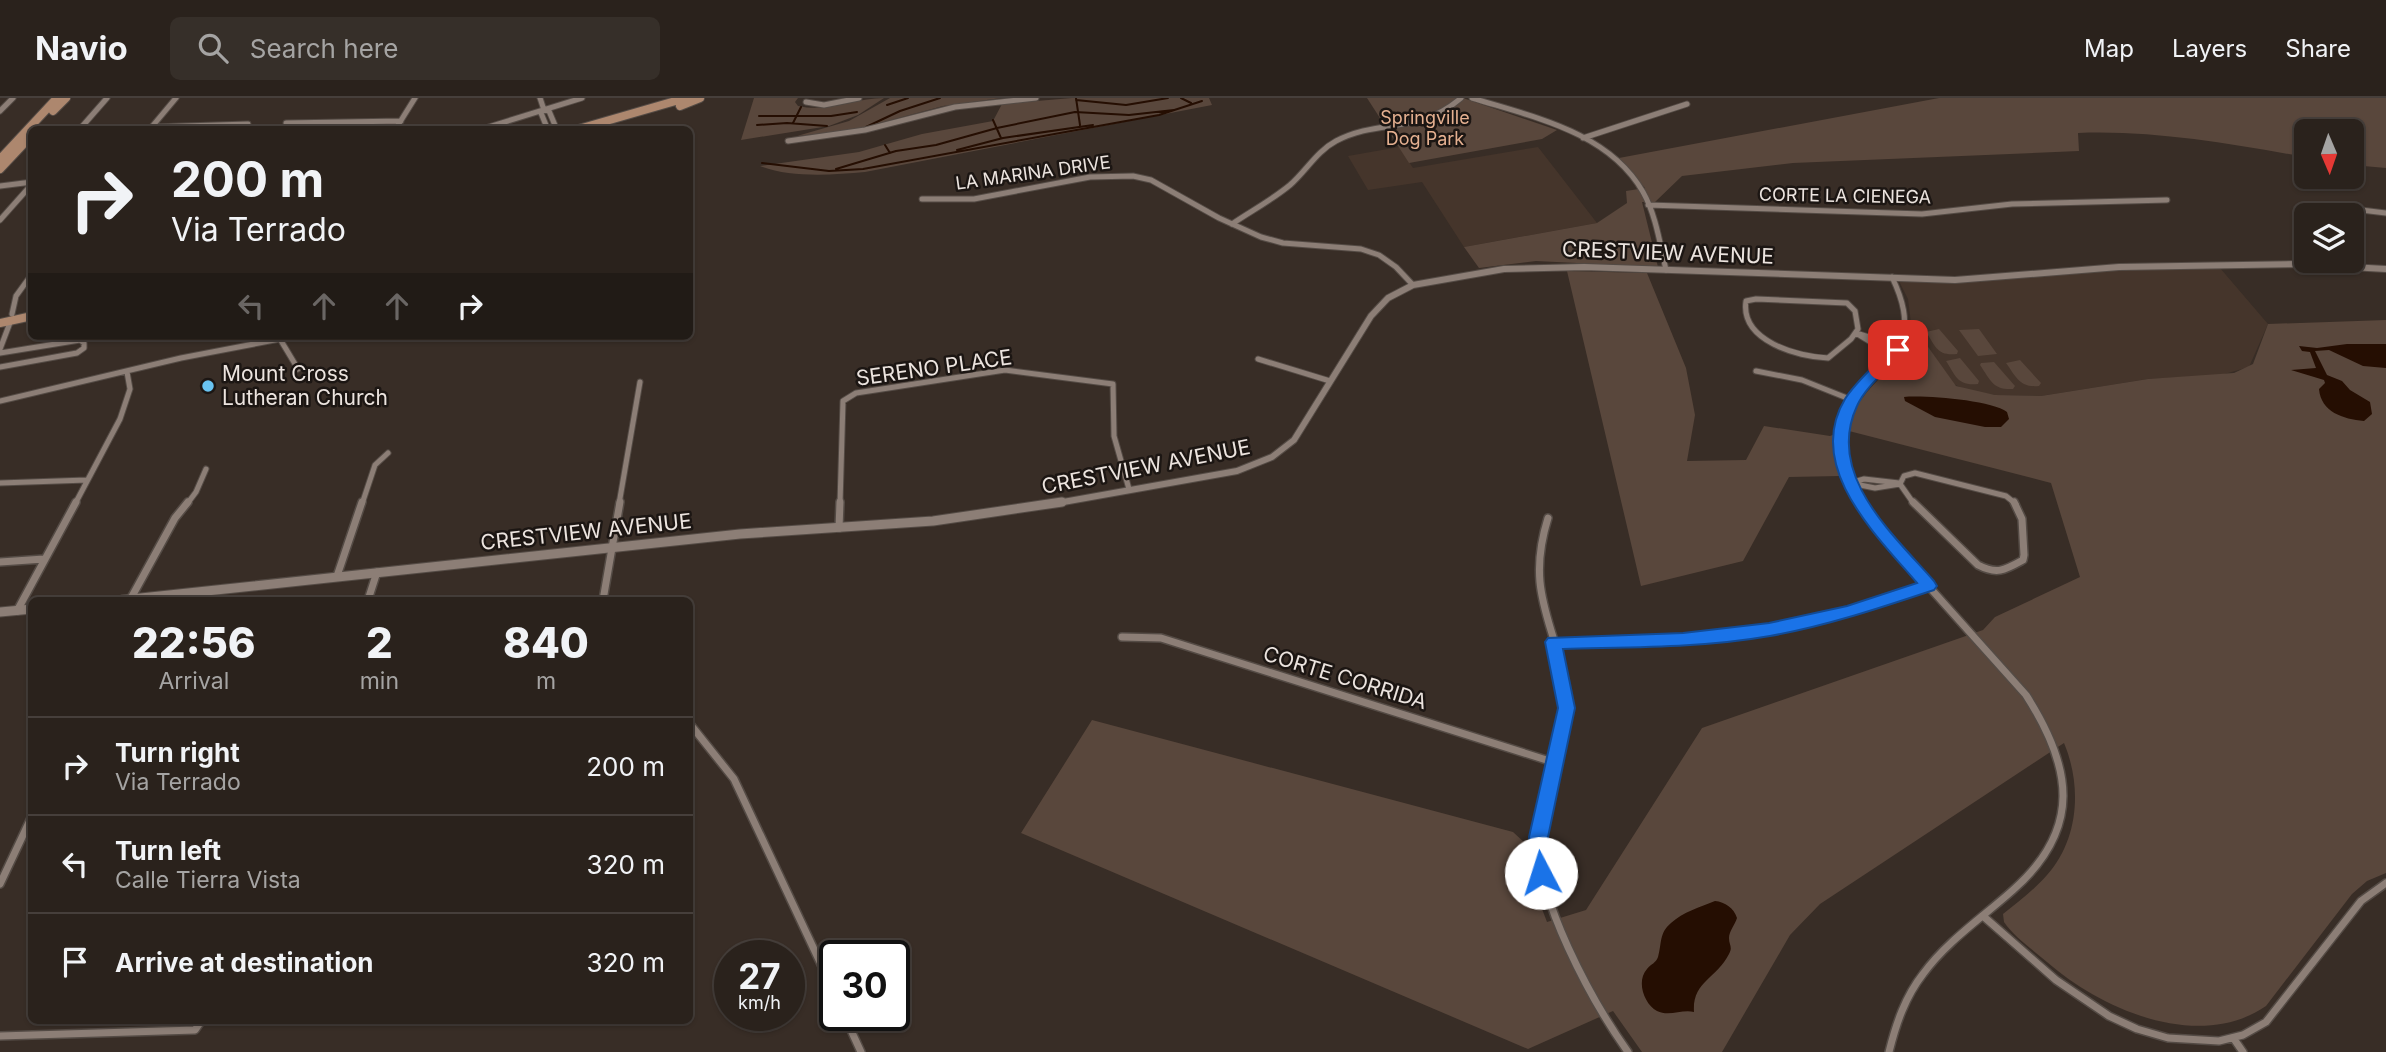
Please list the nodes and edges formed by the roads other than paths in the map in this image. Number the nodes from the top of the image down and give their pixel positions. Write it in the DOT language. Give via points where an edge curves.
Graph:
graph roads {
  1 [pos="13,98"];
  2 [pos="57,98"];
  3 [pos="66,98"];
  4 [pos="107,98"];
  5 [pos="176,98"];
  6 [pos="415,98"];
  7 [pos="540,98"];
  8 [pos="582,98"];
  9 [pos="687,98"];
  10 [pos="700,98"];
  11 [pos="859,98"];
  12 [pos="1036,98"];
  13 [pos="1461,98"];
  14 [pos="1472,98"];
  15 [pos="806,102"];
  16 [pos="1687,104"];
  17 [pos="544,110"];
  18 [pos="0,111"];
  19 [pos="401,121"];
  20 [pos="286,123"];
  21 [pos="248,124"];
  22 [pos="31,126"];
  23 [pos="40,126"];
  24 [pos="82,126"];
  25 [pos="153,126"];
  26 [pos="200,126"];
  27 [pos="398,126"];
  28 [pos="492,126"];
  29 [pos="546,126"];
  30 [pos="555,126"];
  31 [pos="591,126"];
  32 [pos="611,126"];
  33 [pos="28,129"];
  34 [pos="1583,138"];
  35 [pos="28,139"];
  36 [pos="788,141"];
  37 [pos="0,159"];
  38 [pos="0,169"];
  39 [pos="28,183"];
  40 [pos="0,186"];
  41 [pos="28,188"];
  42 [pos="922,199"];
  43 [pos="2167,200"];
  44 [pos="1648,205"];
  45 [pos="2364,210"];
  46 [pos="2386,213"];
  47 [pos="0,220"];
  48 [pos="1232,224"];
  49 [pos="2386,269"];
  50 [pos="1666,270"];
  51 [pos="1892,277"];
  52 [pos="28,280"];
  53 [pos="1413,285"];
  54 [pos="28,311"];
  55 [pos="0,316"];
  56 [pos="28,316"];
  57 [pos="11,317"];
  58 [pos="0,323"];
  59 [pos="1856,333"];
  60 [pos="270,340"];
  61 [pos="282,340"];
  62 [pos="0,351"];
  63 [pos="1897,351"];
  64 [pos="1258,359"];
  65 [pos="0,367"];
  66 [pos="298,369"];
  67 [pos="1756,371"];
  68 [pos="127,372"];
  69 [pos="1330,381"];
  70 [pos="640,382"];
  71 [pos="1852,400"];
  72 [pos="0,401"];
  73 [pos="388,453"];
  74 [pos="206,469"];
  75 [pos="87,480"];
  76 [pos="0,482"];
  77 [pos="1850,483"];
  78 [pos="1900,484"];
  79 [pos="1129,489"];
  80 [pos="1548,518"];
  81 [pos="839,528"];
  82 [pos="612,547"];
  83 [pos="44,559"];
  84 [pos="0,562"];
  85 [pos="377,572"];
  86 [pos="337,576"];
  87 [pos="1928,586"];
  88 [pos="132,597"];
  89 [pos="156,597"];
  90 [pos="369,597"];
  91 [pos="604,597"];
  92 [pos="28,610"];
  93 [pos="17,611"];
  94 [pos="0,612"];
  95 [pos="1122,637"];
  96 [pos="1553,642"];
  97 [pos="693,728"];
  98 [pos="1556,763"];
  99 [pos="28,824"];
  100 [pos="2386,883"];
  101 [pos="0,884"];
  102 [pos="1983,916"];
  103 [pos="819,960"];
  104 [pos="199,1024"];
  105 [pos="851,1031"];
  106 [pos="0,1036"];
  107 [pos="2234,1039"];
  108 [pos="861,1052"];
  109 [pos="1628,1052"];
  110 [pos="1889,1052"];
  111 [pos="2243,1052"];
  1 -- 18 [label="street"];
  2 -- 22 [label="main road"];
  3 -- 23 [label="main road"];
  4 -- 24 [label="street"];
  5 -- 25 [label="street"];
  6 -- 19 [label="street"];
  7 -- 17 [label="street"];
  8 -- 17 [label="street"];
  9 -- 31 [label="main road"];
  10 -- 32 [label="main road"];
  11 -- 15 [label="street" via="831,105"];
  12 -- 36 [label="street" via="955,107 865,130"];
  13 -- 48 [label="street" via="1431,120 1355,134 1329,144 1293,183"];
  14 -- 34 [label="street"];
  16 -- 34 [label="street"];
  17 -- 28 [label="street"];
  17 -- 29 [label="street"];
  17 -- 30 [label="street" via="549,111"];
  19 -- 20 [label="street"];
  19 -- 27 [label="street"];
  21 -- 26 [label="street"];
  33 -- 37 [label="main road"];
  34 -- 44 [label="street" via="1623,166"];
  35 -- 38 [label="main road"];
  39 -- 40 [label="street"];
  41 -- 47 [label="street"];
  42 -- 48 [label="street, LA MARINA DRIVE" via="981,198 1125,174 1151,180"];
  43 -- 44 [label="street, CORTE LA CIENEGA" via="2012,204 1922,214"];
  44 -- 50 [label="street"];
  45 -- 46 [label="street"];
  48 -- 53 [label="street, LA MARINA DRIVE" via="1276,242 1376,253 1398,266"];
  49 -- 51 [label="street, CRESTVIEW AVENUE" via="2277,264 2095,267 1966,279"];
  50 -- 51 [label="street, CRESTVIEW AVENUE"];
  50 -- 53 [label="street, CRESTVIEW AVENUE" via="1533,266"];
  51 -- 63 [label="street" via="1906,314"];
  52 -- 57 [label="street" via="16,296"];
  53 -- 69 [label="street, CRESTVIEW AVENUE" via="1376,308"];
  54 -- 57 [label="main road"];
  55 -- 57 [label="main road"];
  56 -- 57 [label="main road"];
  57 -- 58 [label="main road"];
  57 -- 62 [label="street"];
  59 -- 59 [label="street" via="1831,357 1813,356 1767,342 1744,305 1753,299 1844,302 1855,311"];
  59 -- 63 [label="street"];
  60 -- 68 [label="street"];
  61 -- 66 [label="street"];
  62 -- 65 [label="street" via="84,343 77,353"];
  63 -- 71 [label="street"];
  64 -- 69 [label="street"];
  67 -- 71 [label="street" via="1812,383"];
  68 -- 72 [label="street"];
  68 -- 75 [label="street" via="127,402"];
  69 -- 79 [label="street, CRESTVIEW AVENUE" via="1300,433 1272,457 1237,471"];
  70 -- 82 [label="street"];
  71 -- 77 [label="street" via="1841,436"];
  73 -- 86 [label="street" via="376,465"];
  74 -- 88 [label="street"];
  75 -- 76 [label="street"];
  75 -- 83 [label="street"];
  77 -- 78 [label="street" via="1869,488"];
  77 -- 87 [label="street" via="1871,521"];
  78 -- 78 [label="street" via="1915,505 1982,568 2003,572 2023,560 2020,510 2009,498 1919,473 1904,476"];
  79 -- 81 [label="street, CRESTVIEW AVENUE" via="933,521"];
  79 -- 81 [label="street, SERENO PLACE" via="1114,436 1111,383 1005,370 856,393 846,399 842,405"];
  80 -- 96 [label="street" via="1538,568"];
  81 -- 82 [label="street, CRESTVIEW AVENUE"];
  82 -- 85 [label="street, CRESTVIEW AVENUE"];
  82 -- 91 [label="street"];
  83 -- 84 [label="street"];
  83 -- 93 [label="street"];
  85 -- 86 [label="street, CRESTVIEW AVENUE"];
  85 -- 90 [label="street"];
  86 -- 89 [label="street, CRESTVIEW AVENUE"];
  87 -- 96 [label="street" via="1847,613 1769,629 1683,639"];
  87 -- 102 [label="street" via="2011,674 2036,708 2063,778 2061,819 2046,855"];
  92 -- 93 [label="street"];
  93 -- 94 [label="street"];
  95 -- 98 [label="street, CORTE CORRIDA" via="1161,638"];
  96 -- 98 [label="street" via="1566,698"];
  97 -- 103 [label="street" via="734,779"];
  98 -- 109 [label="street" via="1538,837 1544,882 1596,998"];
  99 -- 101 [label="street"];
  100 -- 107 [label="street" via="2361,901 2275,1014"];
  102 -- 107 [label="street" via="2067,989 2112,1018 2176,1040"];
  102 -- 110 [label="street" via="1943,950 1910,989"];
  104 -- 106 [label="street" via="195,1030"];
  105 -- 108 [label="street"];
  107 -- 111 [label="street"];
}
